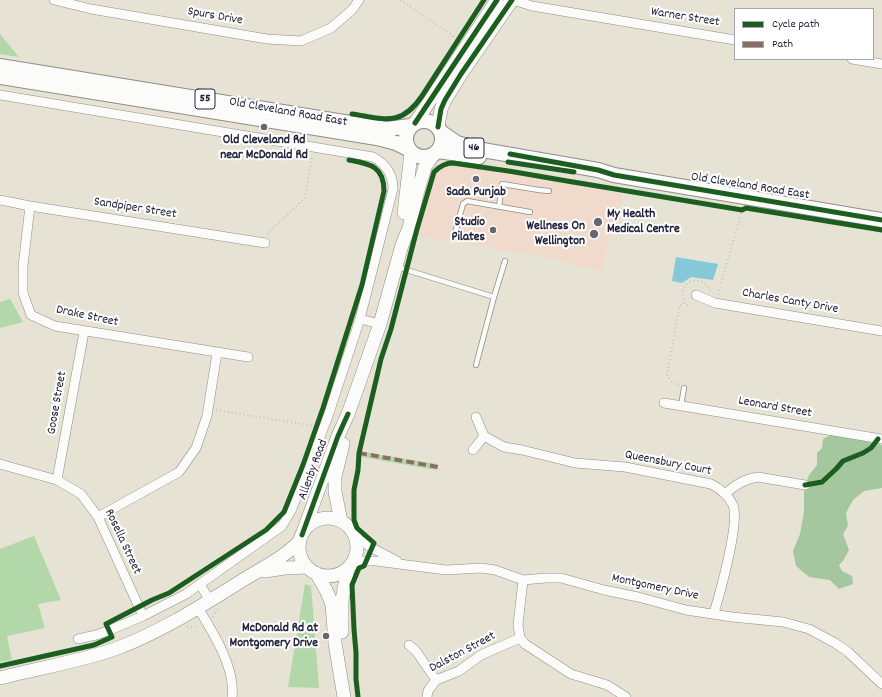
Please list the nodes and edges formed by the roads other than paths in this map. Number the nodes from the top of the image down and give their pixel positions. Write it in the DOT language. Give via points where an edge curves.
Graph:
graph roads {
  1 [pos="54,0"];
  2 [pos="359,0"];
  3 [pos="497,0"];
  4 [pos="512,0"];
  5 [pos="92,5"];
  6 [pos="734,40"];
  7 [pos="858,60"];
  8 [pos="882,64"];
  9 [pos="0,66"];
  10 [pos="0,77"];
  11 [pos="99,88"];
  12 [pos="0,95"];
  13 [pos="96,111"];
  14 [pos="409,122"];
  15 [pos="440,129"];
  16 [pos="410,151"];
  17 [pos="435,153"];
  18 [pos="614,175"];
  19 [pos="549,191"];
  20 [pos="0,200"];
  21 [pos="30,206"];
  22 [pos="499,207"];
  23 [pos="530,212"];
  24 [pos="882,220"];
  25 [pos="454,237"];
  26 [pos="265,243"];
  27 [pos="402,245"];
  28 [pos="505,260"];
  29 [pos="396,266"];
  30 [pos="696,295"];
  31 [pos="494,297"];
  32 [pos="360,319"];
  33 [pos="386,323"];
  34 [pos="882,331"];
  35 [pos="84,332"];
  36 [pos="217,353"];
  37 [pos="248,357"];
  38 [pos="476,365"];
  39 [pos="684,388"];
  40 [pos="664,403"];
  41 [pos="681,406"];
  42 [pos="348,414"];
  43 [pos="476,417"];
  44 [pos="484,436"];
  45 [pos="882,440"];
  46 [pos="472,450"];
  47 [pos="0,464"];
  48 [pos="57,480"];
  49 [pos="805,485"];
  50 [pos="726,493"];
  51 [pos="98,517"];
  52 [pos="341,521"];
  53 [pos="359,535"];
  54 [pos="301,538"];
  55 [pos="351,563"];
  56 [pos="405,565"];
  57 [pos="312,570"];
  58 [pos="255,573"];
  59 [pos="523,580"];
  60 [pos="200,584"];
  61 [pos="216,604"];
  62 [pos="198,608"];
  63 [pos="714,613"];
  64 [pos="143,616"];
  65 [pos="520,638"];
  66 [pos="78,639"];
  67 [pos="410,645"];
  68 [pos="30,670"];
  69 [pos="340,671"];
  70 [pos="0,673"];
  71 [pos="0,678"];
  72 [pos="436,680"];
  73 [pos="882,682"];
  74 [pos="232,697"];
  75 [pos="344,697"];
  76 [pos="427,697"];
  77 [pos="626,697"];
  1 -- 5 [label="street, Spurs Drive"];
  2 -- 5 [label="street, Spurs Drive" via="352,10 331,28 301,41 267,39"];
  3 -- 14 [label="main road"];
  4 -- 6 [label="street, Warner Street" via="532,6"];
  4 -- 15 [label="main road" via="445,100 441,109"];
  7 -- 8 [label="street"];
  9 -- 11 [label="main road, Old Cleveland Road East / 55"];
  10 -- 11 [label="main road, Old Cleveland Road East / 55"];
  11 -- 13 [label="street"];
  11 -- 14 [label="main road, Old Cleveland Road East / 55" via="387,129"];
  11 -- 16 [label="main road, Old Cleveland Road East / 55" via="377,138 396,142"];
  12 -- 13 [label="street"];
  13 -- 32 [label="street, Allenby Road" via="351,153 379,160 389,172 393,189"];
  14 -- 15 [label="main road, 46" via="427,121"];
  14 -- 16 [label="main road" via="405,137"];
  15 -- 17 [label="main road" via="442,142"];
  15 -- 18 [label="main road, Old Cleveland Road East / 46" via="457,142 477,149"];
  16 -- 17 [label="main road, 46" via="422,157"];
  16 -- 27 [label="main road, Allenby Road"];
  17 -- 18 [label="main road, Old Cleveland Road East / 46" via="463,154 596,176"];
  17 -- 27 [label="main road, Allenby Road" via="425,167"];
  18 -- 24 [label="main road, Old Cleveland Road East / 46"];
  19 -- 22 [label="lane" via="502,184"];
  20 -- 21 [label="street, Sandpiper Street"];
  21 -- 26 [label="street, Sandpiper Street"];
  21 -- 35 [label="street, Drake Street" via="23,266 23,293 32,315 55,326"];
  22 -- 23 [label="lane"];
  22 -- 25 [label="lane" via="467,201 463,204"];
  27 -- 29 [label="main road, Allenby Road"];
  28 -- 31 [label="lane"];
  29 -- 31 [label="lane"];
  29 -- 33 [label="main road, Allenby Road"];
  30 -- 34 [label="street, Charles Canty Drive" via="715,303"];
  31 -- 38 [label="lane"];
  32 -- 33 [label="street"];
  32 -- 60 [label="street, Allenby Road" via="328,416 291,511 282,526"];
  33 -- 42 [label="main road, Allenby Road"];
  35 -- 36 [label="street, Drake Street"];
  35 -- 48 [label="street, Goose Street"];
  36 -- 37 [label="street, Drake Street"];
  36 -- 51 [label="street" via="208,409 196,448 179,472"];
  39 -- 41 [label="lane"];
  40 -- 41 [label="street, Leonard Street"];
  41 -- 45 [label="street, Leonard Street"];
  42 -- 52 [label="main road, Allenby Road" via="335,477 335,492"];
  42 -- 54 [label="main road, Allenby Road"];
  43 -- 44 [label="street"];
  44 -- 46 [label="street"];
  44 -- 50 [label="street, Queensbury Court" via="504,447 575,463 625,467 712,484"];
  47 -- 48 [label="street, Rosella Street"];
  48 -- 51 [label="street, Rosella Street" via="81,494"];
  49 -- 50 [label="street" via="758,477 743,481"];
  50 -- 63 [label="street" via="734,506 735,514 728,560"];
  51 -- 64 [label="street, Rosella Street"];
  52 -- 53 [label="main road"];
  52 -- 54 [label="main road" via="332,518 314,522 307,527"];
  53 -- 55 [label="main road" via="357,552"];
  53 -- 56 [label="street, Montgomery Drive" via="372,548"];
  54 -- 57 [label="main road" via="301,554"];
  54 -- 58 [label="main road, Allenby Road" via="281,558"];
  55 -- 56 [label="street, Montgomery Drive" via="367,560"];
  55 -- 57 [label="main road" via="341,573 333,575 324,575"];
  55 -- 69 [label="main road" via="341,604 343,642"];
  56 -- 59 [label="street, Montgomery Drive" via="446,570 481,568"];
  57 -- 58 [label="main road, Allenby Road" via="272,569"];
  57 -- 69 [label="main road" via="332,604"];
  58 -- 61 [label="main road, Allenby Road"];
  59 -- 63 [label="street, Montgomery Drive" via="560,578 686,610"];
  59 -- 65 [label="street" via="518,625"];
  60 -- 61 [label="street"];
  60 -- 64 [label="street, Allenby Road"];
  61 -- 62 [label="main road, Allenby Road"];
  62 -- 68 [label="main road, Allenby Road" via="173,623 115,649"];
  62 -- 74 [label="street" via="212,630 229,669"];
  63 -- 73 [label="street, Montgomery Drive" via="783,622 809,629 848,652"];
  64 -- 66 [label="street, Allenby Road" via="96,635"];
  65 -- 72 [label="street, Dalston Street" via="481,655 459,671"];
  65 -- 77 [label="street" via="524,644 566,671 607,685"];
  67 -- 72 [label="street"];
  68 -- 70 [label="main road, Allenby Road"];
  68 -- 71 [label="main road, Allenby Road"];
  69 -- 75 [label="main road"];
  72 -- 76 [label="street, Dalston Street"];
}
